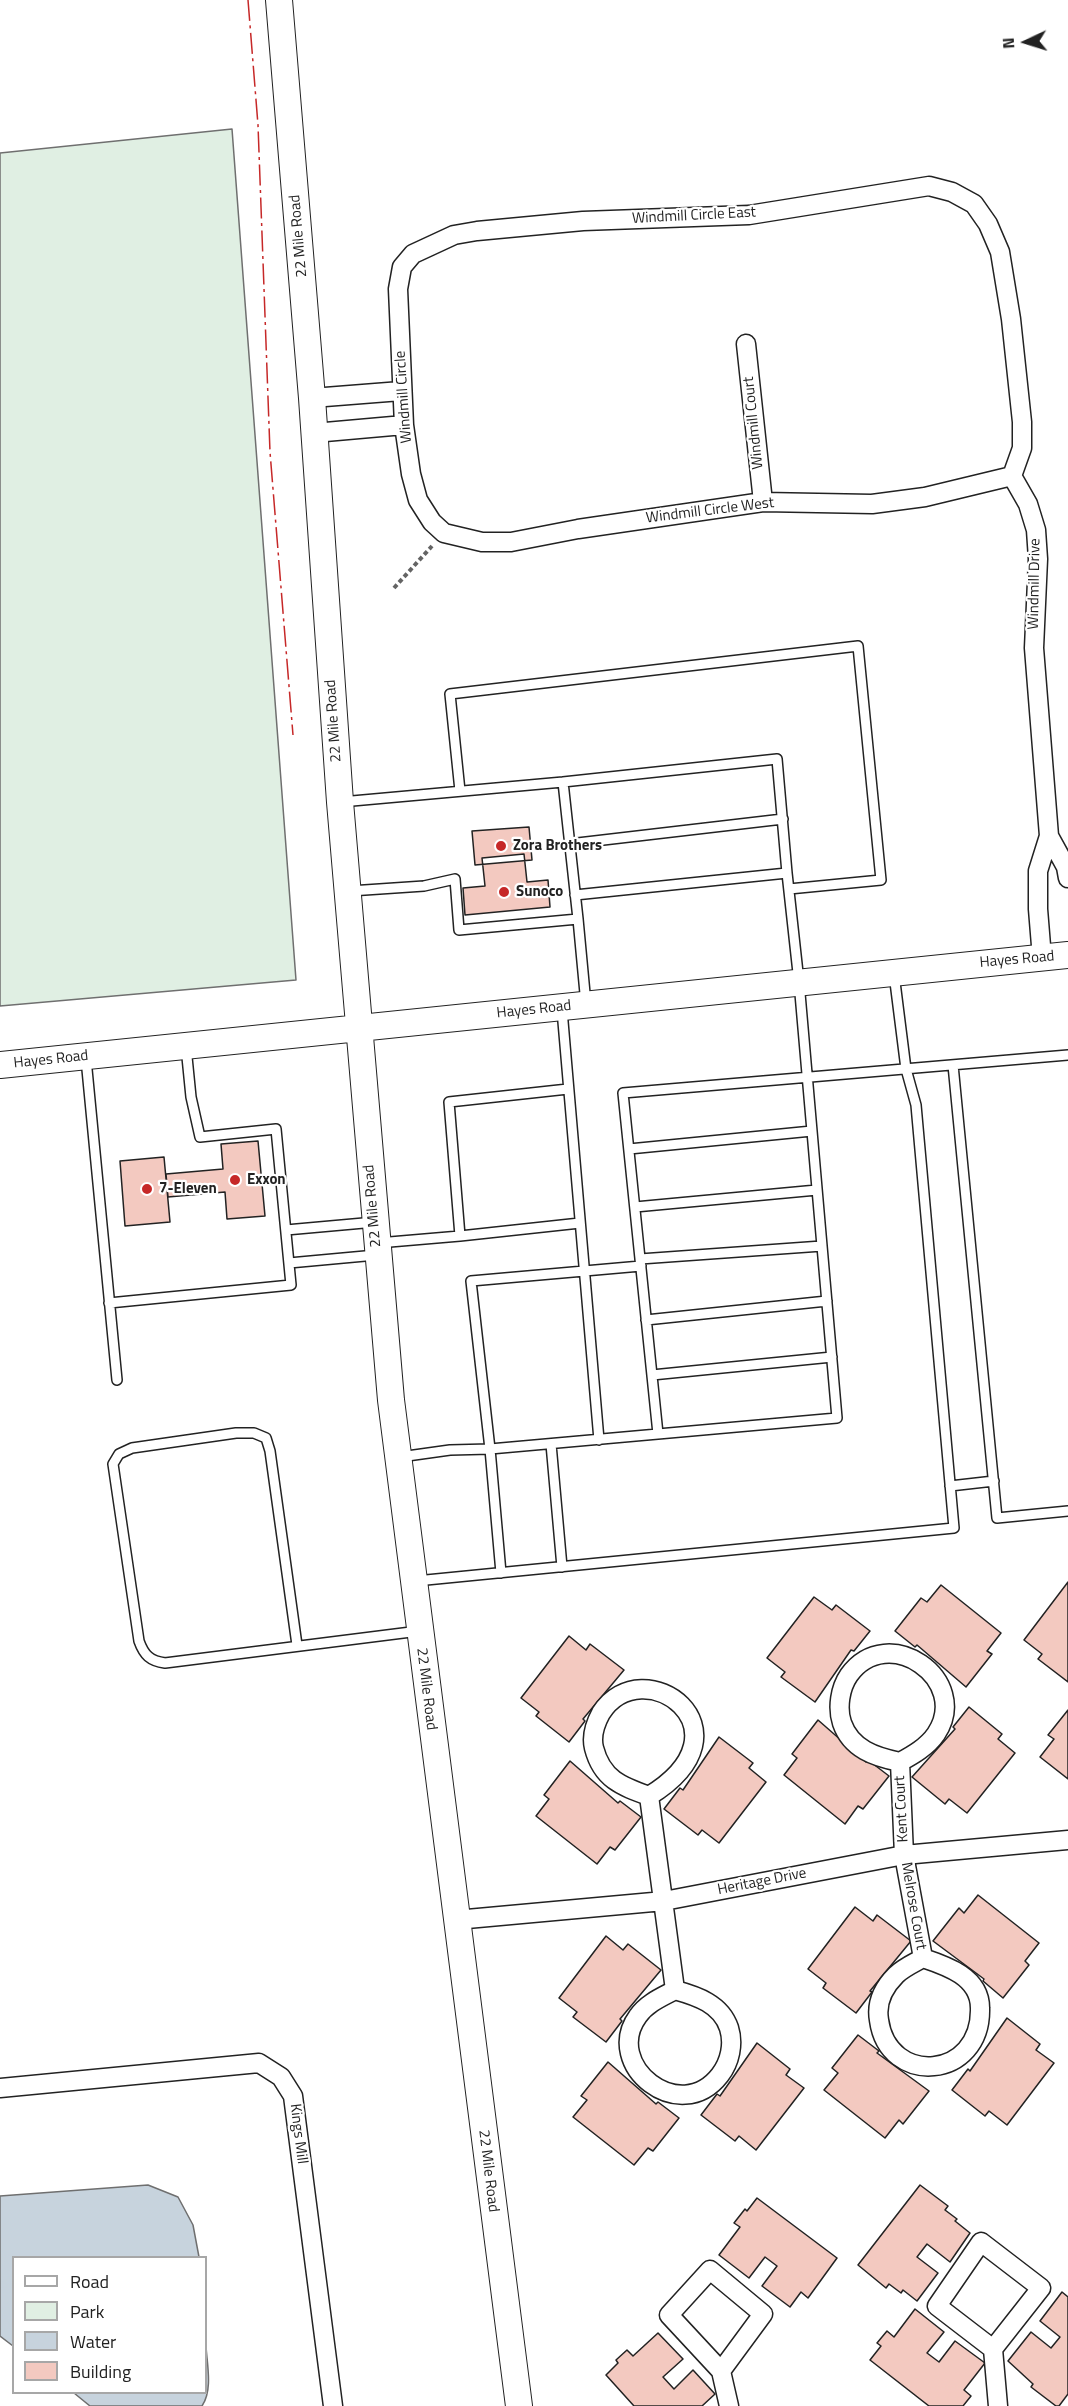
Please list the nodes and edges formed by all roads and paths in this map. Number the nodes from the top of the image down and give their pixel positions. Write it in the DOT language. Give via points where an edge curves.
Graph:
graph roads {
  1 [pos="279,0"];
  2 [pos="413,254"];
  3 [pos="746,344"];
  4 [pos="401,391"];
  5 [pos="312,398"];
  6 [pos="404,425"];
  7 [pos="314,433"];
  8 [pos="1012,476"];
  9 [pos="763,502"];
  10 [pos="444,533"];
  11 [pos="394,588"];
  12 [pos="563,782"];
  13 [pos="460,791"];
  14 [pos="340,802"];
  15 [pos="783,819"];
  16 [pos="1049,836"];
  17 [pos="569,844"];
  18 [pos="787,873"];
  19 [pos="1068,878"];
  20 [pos="789,889"];
  21 [pos="348,891"];
  22 [pos="575,895"];
  23 [pos="578,919"];
  24 [pos="1068,956"];
  25 [pos="1042,958"];
  26 [pos="894,972"];
  27 [pos="800,982"];
  28 [pos="574,1006"];
  29 [pos="359,1027"];
  30 [pos="186,1045"];
  31 [pos="1068,1055"];
  32 [pos="85,1056"];
  33 [pos="0,1065"];
  34 [pos="953,1065"];
  35 [pos="906,1069"];
  36 [pos="808,1076"];
  37 [pos="568,1089"];
  38 [pos="812,1131"];
  39 [pos="629,1149"];
  40 [pos="817,1190"];
  41 [pos="635,1207"];
  42 [pos="580,1223"];
  43 [pos="286,1230"];
  44 [pos="460,1236"];
  45 [pos="376,1240"];
  46 [pos="822,1246"];
  47 [pos="640,1262"];
  48 [pos="289,1263"];
  49 [pos="585,1271"];
  50 [pos="827,1301"];
  51 [pos="109,1303"];
  52 [pos="646,1320"];
  53 [pos="832,1357"];
  54 [pos="652,1375"];
  55 [pos="117,1380"];
  56 [pos="658,1434"];
  57 [pos="599,1440"];
  58 [pos="550,1444"];
  59 [pos="490,1449"];
  60 [pos="398,1457"];
  61 [pos="994,1481"];
  62 [pos="950,1486"];
  63 [pos="1068,1511"];
  64 [pos="562,1567"];
  65 [pos="501,1573"];
  66 [pos="413,1581"];
  67 [pos="419,1631"];
  68 [pos="297,1645"];
  69 [pos="900,1762"];
  70 [pos="649,1796"];
  71 [pos="1068,1840"];
  72 [pos="904,1855"];
  73 [pos="664,1901"];
  74 [pos="456,1920"];
  75 [pos="923,1958"];
  76 [pos="675,1990"];
  77 [pos="0,2088"];
  78 [pos="993,2349"];
  79 [pos="721,2371"];
  80 [pos="333,2406"];
  81 [pos="519,2406"];
  82 [pos="729,2406"];
  83 [pos="998,2406"];
  1 -- 5 [label="street, 22 Mile Road"];
  2 -- 4 [label="street, Windmill Circle" via="402,267 398,289"];
  2 -- 8 [label="street, Windmill Circle East" via="454,235 477,231 583,221 749,216 929,186 952,192 974,204 1000,252 1022,422 1022,448"];
  3 -- 9 [label="street, Windmill Court"];
  4 -- 5 [label="street"];
  4 -- 6 [label="street, Windmill Circle"];
  5 -- 7 [label="street, 22 Mile Road"];
  6 -- 7 [label="street"];
  6 -- 10 [label="street, Windmill Circle" via="418,500"];
  7 -- 14 [label="street, 22 Mile Road"];
  8 -- 9 [label="street, Windmill Circle West" via="925,497 872,504"];
  8 -- 16 [label="street, Windmill Drive" via="1028,504 1036,530 1034,648"];
  9 -- 10 [label="street, Windmill Circle West" via="511,542 482,542"];
  10 -- 11 [label="path"];
  12 -- 13 [label="lane"];
  12 -- 15 [label="lane" via="777,759"];
  12 -- 17 [label="lane"];
  13 -- 14 [label="lane"];
  13 -- 20 [label="lane" via="450,694 858,646 880,880"];
  14 -- 21 [label="street, 22 Mile Road"];
  15 -- 17 [label="lane"];
  15 -- 18 [label="lane"];
  16 -- 19 [label="street, Windmill Drive"];
  16 -- 25 [label="street, Windmill Drive" via="1038,871"];
  17 -- 22 [label="lane"];
  18 -- 20 [label="lane"];
  18 -- 22 [label="lane"];
  20 -- 27 [label="lane"];
  21 -- 23 [label="lane" via="424,886 455,879 459,930"];
  21 -- 29 [label="street, 22 Mile Road"];
  22 -- 23 [label="lane"];
  23 -- 28 [label="lane"];
  24 -- 25 [label="street, Hayes Road"];
  25 -- 26 [label="street, Hayes Road"];
  26 -- 27 [label="street, Hayes Road"];
  26 -- 35 [label="lane"];
  27 -- 28 [label="street, Hayes Road"];
  27 -- 36 [label="lane"];
  28 -- 29 [label="street, Hayes Road"];
  28 -- 37 [label="lane"];
  29 -- 30 [label="street, Hayes Road"];
  29 -- 45 [label="street, 22 Mile Road"];
  30 -- 32 [label="street, Hayes Road"];
  30 -- 43 [label="lane" via="200,1137 276,1129"];
  31 -- 34 [label="lane"];
  32 -- 33 [label="street, Hayes Road"];
  32 -- 51 [label="lane"];
  34 -- 35 [label="lane"];
  34 -- 61 [label="lane"];
  35 -- 36 [label="lane"];
  35 -- 62 [label="lane" via="916,1105"];
  36 -- 38 [label="lane"];
  36 -- 39 [label="lane" via="623,1093"];
  37 -- 42 [label="lane"];
  37 -- 44 [label="lane" via="449,1102"];
  38 -- 39 [label="lane"];
  38 -- 40 [label="lane"];
  39 -- 41 [label="lane"];
  40 -- 41 [label="lane"];
  40 -- 46 [label="lane"];
  41 -- 47 [label="lane"];
  42 -- 44 [label="lane"];
  42 -- 49 [label="lane"];
  43 -- 45 [label="lane"];
  43 -- 48 [label="lane"];
  44 -- 45 [label="lane"];
  45 -- 48 [label="lane"];
  45 -- 60 [label="street, 22 Mile Road"];
  46 -- 47 [label="lane"];
  46 -- 50 [label="lane"];
  47 -- 49 [label="lane"];
  47 -- 52 [label="lane"];
  48 -- 51 [label="lane" via="291,1286"];
  49 -- 57 [label="lane"];
  49 -- 59 [label="lane" via="471,1281"];
  50 -- 52 [label="lane"];
  50 -- 53 [label="lane"];
  51 -- 55 [label="lane"];
  52 -- 54 [label="lane"];
  53 -- 54 [label="lane"];
  53 -- 56 [label="lane" via="837,1418"];
  54 -- 56 [label="lane"];
  56 -- 57 [label="lane"];
  57 -- 58 [label="lane"];
  58 -- 59 [label="lane"];
  58 -- 64 [label="lane"];
  59 -- 60 [label="lane"];
  59 -- 65 [label="lane"];
  60 -- 66 [label="street, 22 Mile Road"];
  61 -- 62 [label="lane"];
  61 -- 63 [label="lane" via="997,1518"];
  62 -- 64 [label="lane" via="954,1528"];
  64 -- 65 [label="lane"];
  65 -- 66 [label="lane"];
  66 -- 67 [label="street, 22 Mile Road"];
  67 -- 68 [label="lane"];
  67 -- 74 [label="street, 22 Mile Road"];
  68 -- 68 [label="lane" via="165,1663 153,1661 144,1653 112,1464 119,1454 132,1448 236,1433 266,1438"];
  69 -- 69 [label="street, Kent Court" via="920,1751 936,1734 943,1716 943,1695 935,1676 921,1662 894,1653 875,1656 855,1668 843,1684 839,1713 845,1732 862,1750"];
  69 -- 72 [label="street, Kent Court"];
  70 -- 70 [label="street" via="683,1770 694,1748 694,1729 689,1715 675,1699 654,1689 631,1690 608,1703 595,1723 592,1742 598,1762 609,1777"];
  70 -- 73 [label="street"];
  71 -- 72 [label="street, Heritage Drive"];
  72 -- 73 [label="street, Heritage Drive"];
  72 -- 75 [label="street, Melrose Court"];
  73 -- 74 [label="street, Heritage Drive"];
  73 -- 76 [label="street"];
  74 -- 81 [label="street, 22 Mile Road"];
  75 -- 75 [label="street, Melrose Court" via="897,1974 882,1992 877,2010 880,2034 891,2050 906,2062 934,2067 957,2059 971,2046 981,2025 980,2002 972,1985 955,1969"];
  76 -- 76 [label="street" via="655,2000 638,2016 631,2031 630,2048 635,2067 647,2083 669,2094 683,2095 714,2083 726,2067 732,2044 718,2009 697,1996"];
  77 -- 80 [label="street, Kings Mill" via="239,2064 259,2064 281,2077 293,2096"];
  78 -- 78 [label="street" via="1041,2288 981,2242 937,2306"];
  78 -- 83 [label="street"];
  79 -- 79 [label="street" via="763,2314 710,2270 669,2315"];
  79 -- 82 [label="street"];
}
